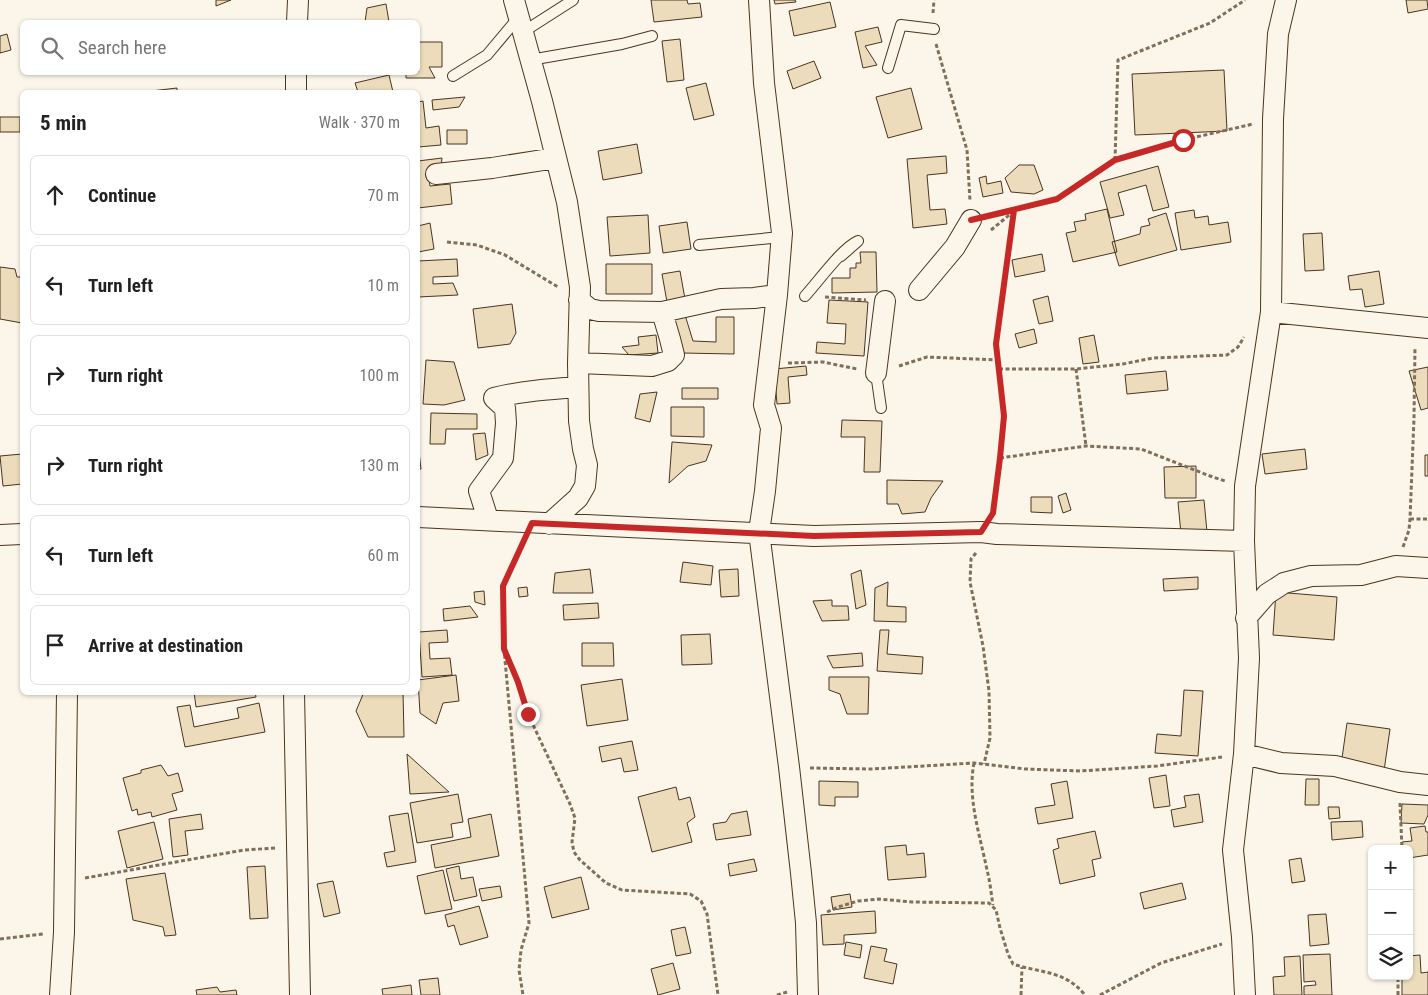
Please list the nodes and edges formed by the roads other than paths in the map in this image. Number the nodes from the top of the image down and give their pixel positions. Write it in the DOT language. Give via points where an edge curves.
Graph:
graph roads {
  1 [pos="298,0"];
  2 [pos="572,0"];
  3 [pos="759,0"];
  4 [pos="1286,0"];
  5 [pos="518,17"];
  6 [pos="297,20"];
  7 [pos="934,29"];
  8 [pos="652,36"];
  9 [pos="530,60"];
  10 [pos="888,68"];
  11 [pos="296,75"];
  12 [pos="453,76"];
  13 [pos="296,90"];
  14 [pos="556,158"];
  15 [pos="436,174"];
  16 [pos="971,220"];
  17 [pos="781,237"];
  18 [pos="699,245"];
  19 [pos="841,256"];
  20 [pos="919,290"];
  21 [pos="777,295"];
  22 [pos="805,296"];
  23 [pos="579,300"];
  24 [pos="884,301"];
  25 [pos="662,312"];
  26 [pos="1271,312"];
  27 [pos="1421,328"];
  28 [pos="578,363"];
  29 [pos="876,373"];
  30 [pos="578,387"];
  31 [pos="881,408"];
  32 [pos="420,517"];
  33 [pos="488,519"];
  34 [pos="540,523"];
  35 [pos="758,532"];
  36 [pos="20,534"];
  37 [pos="0,535"];
  38 [pos="1244,540"];
  39 [pos="1428,568"];
  40 [pos="1246,618"];
  41 [pos="67,695"];
  42 [pos="294,695"];
  43 [pos="1244,754"];
  44 [pos="1428,785"];
  45 [pos="60,995"];
  46 [pos="300,995"];
  47 [pos="808,995"];
  48 [pos="1245,995"];
  1 -- 6 [label="street"];
  2 -- 5 [label="lane"];
  3 -- 17 [label="street" via="764,83"];
  4 -- 26 [label="street" via="1278,34 1273,119"];
  5 -- 9 [label="street"];
  5 -- 12 [label="lane" via="487,55"];
  7 -- 10 [label="lane" via="901,25"];
  8 -- 9 [label="lane"];
  9 -- 14 [label="street"];
  11 -- 13 [label="street"];
  14 -- 15 [label="street"];
  14 -- 23 [label="street" via="567,202 580,287"];
  16 -- 20 [label="street" via="955,247"];
  17 -- 18 [label="lane"];
  17 -- 21 [label="street"];
  19 -- 22 [label="lane"];
  21 -- 25 [label="street" via="721,299"];
  21 -- 35 [label="street" via="764,406 771,428"];
  23 -- 25 [label="street" via="599,312"];
  23 -- 28 [label="street"];
  24 -- 29 [label="street"];
  25 -- 28 [label="street" via="674,354 668,361 652,366"];
  26 -- 27 [label="street"];
  26 -- 38 [label="street" via="1245,486"];
  28 -- 30 [label="street"];
  29 -- 31 [label="lane"];
  30 -- 33 [label="street" via="494,398 505,408 506,423 503,458 479,492"];
  30 -- 34 [label="street" via="579,421 587,465 585,486 578,498"];
  32 -- 33 [label="street"];
  33 -- 34 [label="street"];
  34 -- 35 [label="street"];
  35 -- 38 [label="street" via="814,536 989,533"];
  35 -- 47 [label="street" via="806,923"];
  36 -- 37 [label="street"];
  38 -- 40 [label="street"];
  39 -- 40 [label="street" via="1396,566 1362,575 1311,576 1284,583 1267,594"];
  40 -- 43 [label="street" via="1249,658"];
  41 -- 45 [label="street" via="64,932"];
  42 -- 46 [label="street"];
  43 -- 44 [label="street" via="1282,763 1335,766 1400,782"];
  43 -- 48 [label="street" via="1233,850"];
}
